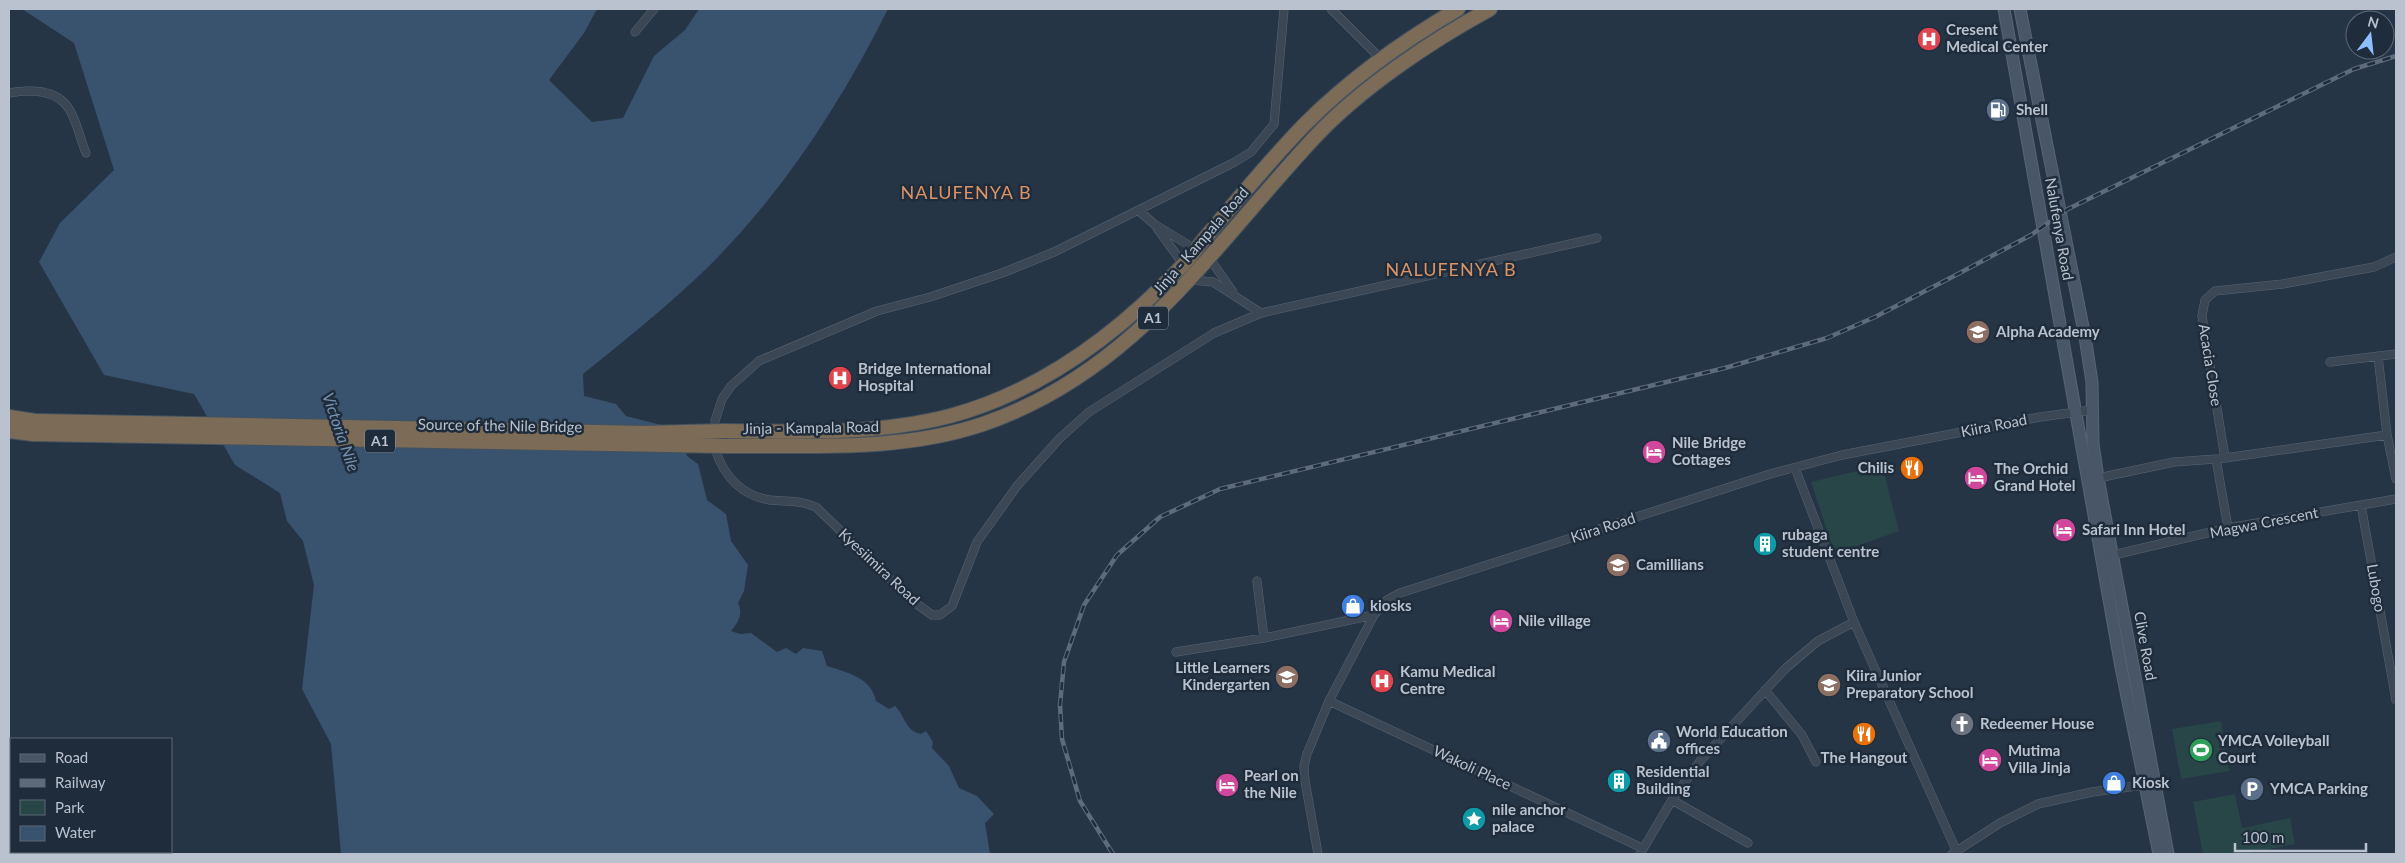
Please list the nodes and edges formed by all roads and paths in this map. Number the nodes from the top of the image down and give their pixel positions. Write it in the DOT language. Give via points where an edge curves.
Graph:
graph roads {
  1 [pos="654,9"];
  2 [pos="1284,9"];
  3 [pos="1331,9"];
  4 [pos="1457,9"];
  5 [pos="1490,9"];
  6 [pos="2004,9"];
  7 [pos="2020,9"];
  8 [pos="635,32"];
  9 [pos="1381,59"];
  10 [pos="9,93"];
  11 [pos="86,153"];
  12 [pos="1138,210"];
  13 [pos="1154,224"];
  14 [pos="1597,238"];
  15 [pos="1195,248"];
  16 [pos="2396,257"];
  17 [pos="1210,259"];
  18 [pos="1183,264"];
  19 [pos="1191,280"];
  20 [pos="1237,298"];
  21 [pos="1261,312"];
  22 [pos="2396,354"];
  23 [pos="2378,356"];
  24 [pos="2330,362"];
  25 [pos="2092,410"];
  26 [pos="2076,412"];
  27 [pos="9,417"];
  28 [pos="720,426"];
  29 [pos="34,427"];
  30 [pos="9,431"];
  31 [pos="2386,435"];
  32 [pos="2093,444"];
  33 [pos="721,449"];
  34 [pos="2083,454"];
  35 [pos="2226,458"];
  36 [pos="2216,459"];
  37 [pos="1795,468"];
  38 [pos="2098,478"];
  39 [pos="2396,479"];
  40 [pos="2396,500"];
  41 [pos="2361,505"];
  42 [pos="2228,528"];
  43 [pos="2108,556"];
  44 [pos="1257,581"];
  45 [pos="1374,615"];
  46 [pos="1854,622"];
  47 [pos="1264,638"];
  48 [pos="1176,652"];
  49 [pos="1765,690"];
  50 [pos="2396,700"];
  51 [pos="1329,701"];
  52 [pos="1816,762"];
  53 [pos="2144,785"];
  54 [pos="1672,800"];
  55 [pos="1748,844"];
  56 [pos="1641,851"];
  57 [pos="1954,852"];
  58 [pos="1318,854"];
  59 [pos="2158,854"];
  60 [pos="2168,854"];
  1 -- 8 [label="street"];
  2 -- 12 [label="street" via="1274,124 1264,138 1251,152 1233,163"];
  3 -- 9 [label="street"];
  4 -- 9 [label="highway, Jinja - Kampala Road / A1"];
  5 -- 17 [label="highway, Jinja - Kampala Road / A1" via="1434,42 1392,72 1323,130"];
  6 -- 26 [label="street, Nalufenya Road"];
  7 -- 25 [label="street, Nalufenya Road" via="2086,346 2092,382"];
  9 -- 15 [label="highway, Jinja - Kampala Road / A1" via="1306,123"];
  10 -- 11 [label="street" via="40,91 60,98 70,109"];
  12 -- 13 [label="street"];
  12 -- 28 [label="street" via="1090,236 1002,273 876,311 759,361 722,399"];
  13 -- 15 [label="street"];
  13 -- 18 [label="street"];
  14 -- 21 [label="street"];
  15 -- 18 [label="highway, Jinja - Kampala Road / A1"];
  16 -- 35 [label="street, Acacia Close" via="2374,266 2210,294 2205,300 2202,316"];
  17 -- 19 [label="highway, Jinja - Kampala Road / A1"];
  17 -- 20 [label="street"];
  18 -- 28 [label="highway, Jinja - Kampala Road / A1" via="1123,324 1096,345 1018,390 979,406 950,416 858,431"];
  19 -- 20 [label="street" via="1214,282"];
  19 -- 33 [label="highway, Jinja - Kampala Road / A1" via="1133,337 1078,377 1053,394 984,424 884,444"];
  20 -- 21 [label="street"];
  21 -- 33 [label="street, Kyesiimira Road" via="1214,333 1124,388 1089,412 1060,438 1017,486 977,542 952,606 940,615 932,615 895,584 816,506 770,500 738,487 720,464"];
  22 -- 23 [label="street"];
  23 -- 24 [label="street"];
  23 -- 31 [label="street"];
  25 -- 26 [label="street, Kiira Road"];
  25 -- 32 [label="street, Nalufenya Road"];
  26 -- 34 [label="street, Nalufenya Road"];
  26 -- 37 [label="street, Kiira Road" via="1876,448"];
  27 -- 29 [label="highway, A1"];
  28 -- 29 [label="highway, Source of the Nile Bridge / A1, bridge" via="644,433"];
  29 -- 30 [label="highway, A1"];
  29 -- 33 [label="highway, Source of the Nile Bridge / A1, bridge"];
  31 -- 35 [label="street"];
  31 -- 39 [label="street"];
  32 -- 38 [label="street, Clive Road"];
  34 -- 43 [label="street, Clive Road"];
  35 -- 36 [label="street"];
  36 -- 38 [label="street" via="2174,462"];
  36 -- 42 [label="street"];
  37 -- 45 [label="street, Kiira Road" via="1400,593 1387,600"];
  37 -- 46 [label="street"];
  38 -- 43 [label="street, Clive Road"];
  40 -- 41 [label="street, Magwa Crescent"];
  41 -- 42 [label="street, Magwa Crescent"];
  41 -- 50 [label="street, Lubogo"];
  42 -- 43 [label="street, Magwa Crescent"];
  43 -- 53 [label="street, Clive Road"];
  43 -- 60 [label="street, Clive Road"];
  44 -- 47 [label="street"];
  45 -- 47 [label="street"];
  45 -- 51 [label="street, Kiira Road"];
  46 -- 49 [label="street" via="1818,640"];
  46 -- 57 [label="street"];
  47 -- 48 [label="street"];
  49 -- 52 [label="street" via="1802,734"];
  49 -- 54 [label="street" via="1700,761"];
  51 -- 56 [label="street, Wakoli Place"];
  51 -- 58 [label="street, Kiira Road" via="1304,766"];
  53 -- 57 [label="street" via="2038,804"];
  53 -- 59 [label="street, Clive Road"];
  54 -- 55 [label="street"];
  54 -- 56 [label="street"];
}
